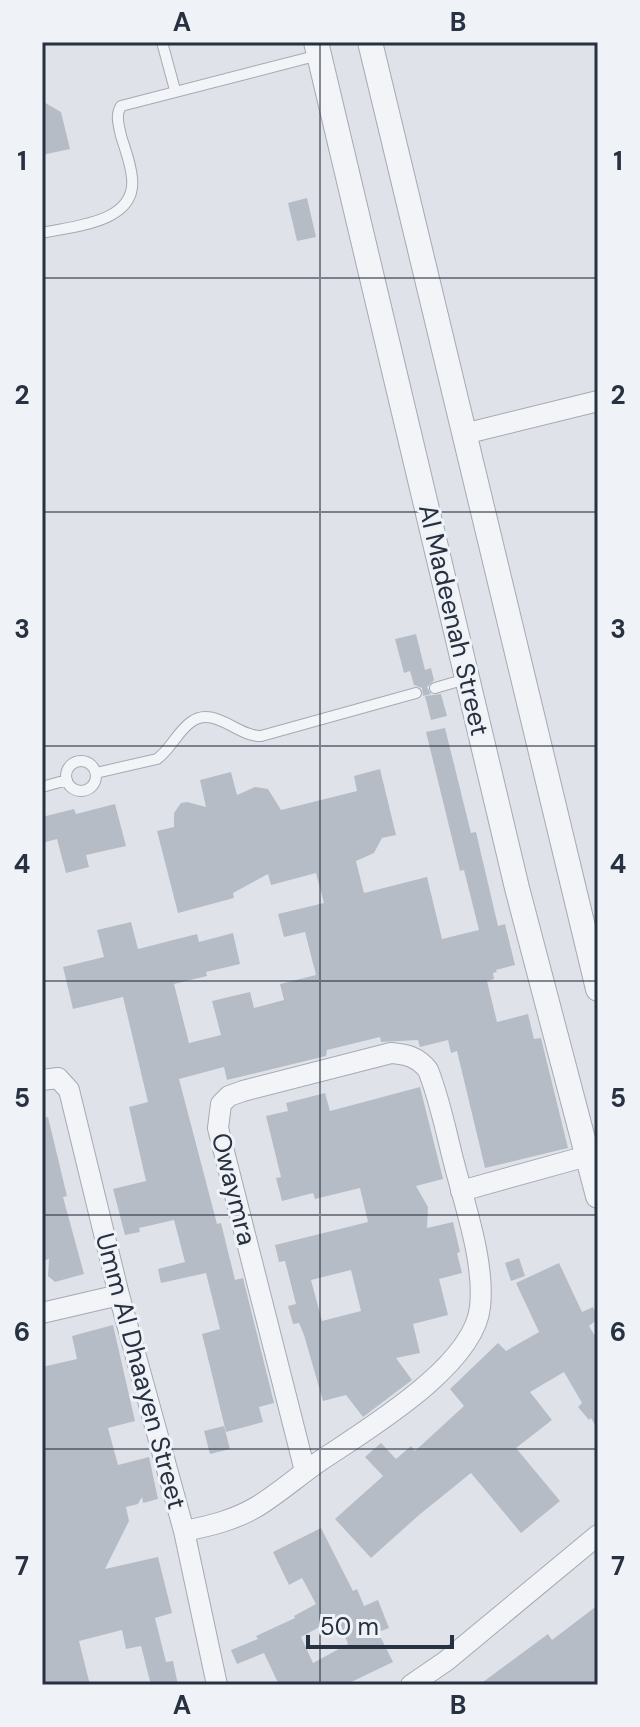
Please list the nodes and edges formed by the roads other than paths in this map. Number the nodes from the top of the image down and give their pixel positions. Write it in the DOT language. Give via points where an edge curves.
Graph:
graph roads {
  1 [pos="162,42"];
  2 [pos="370,46"];
  3 [pos="317,48"];
  4 [pos="175,90"];
  5 [pos="42,233"];
  6 [pos="598,401"];
  7 [pos="464,434"];
  8 [pos="468,679"];
  9 [pos="435,688"];
  10 [pos="416,693"];
  11 [pos="96,773"];
  12 [pos="67,780"];
  13 [pos="42,787"];
  14 [pos="598,989"];
  15 [pos="42,1080"];
  16 [pos="587,1156"];
  17 [pos="461,1191"];
  18 [pos="598,1196"];
  19 [pos="119,1295"];
  20 [pos="42,1313"];
  21 [pos="305,1471"];
  22 [pos="184,1531"];
  23 [pos="598,1535"];
  24 [pos="217,1685"];
  25 [pos="411,1685"];
  1 -- 4 [label="lane"];
  2 -- 7 [label="street, Al Madeenah Street"];
  3 -- 4 [label="lane"];
  3 -- 8 [label="street, Al Madeenah Street"];
  4 -- 5 [label="lane" via="127,103 117,112 132,178 127,204 99,220"];
  6 -- 7 [label="street"];
  7 -- 14 [label="street, Al Madeenah Street"];
  8 -- 9 [label="lane"];
  8 -- 16 [label="street, Al Madeenah Street"];
  10 -- 11 [label="lane" via="261,736 243,734 216,718 198,718 157,759"];
  11 -- 12 [label="lane" via="93,786 81,791"];
  11 -- 12 [label="lane" via="88,763 75,763"];
  12 -- 13 [label="lane"];
  15 -- 19 [label="street, Umm Al Dhaayen Street" via="58,1078 69,1090"];
  16 -- 17 [label="street"];
  16 -- 18 [label="street, Al Madeenah Street"];
  17 -- 21 [label="street, Owaymra" via="480,1287 475,1326 420,1391"];
  17 -- 21 [label="street, Owaymra" via="428,1070 407,1054 391,1053 243,1091 221,1104 218,1128"];
  19 -- 20 [label="street"];
  19 -- 22 [label="street, Umm Al Dhaayen Street"];
  21 -- 22 [label="street, Owaymra" via="257,1506 218,1524"];
  22 -- 24 [label="street, Umm Al Dhaayen Street"];
  23 -- 25 [label="street"];
}
